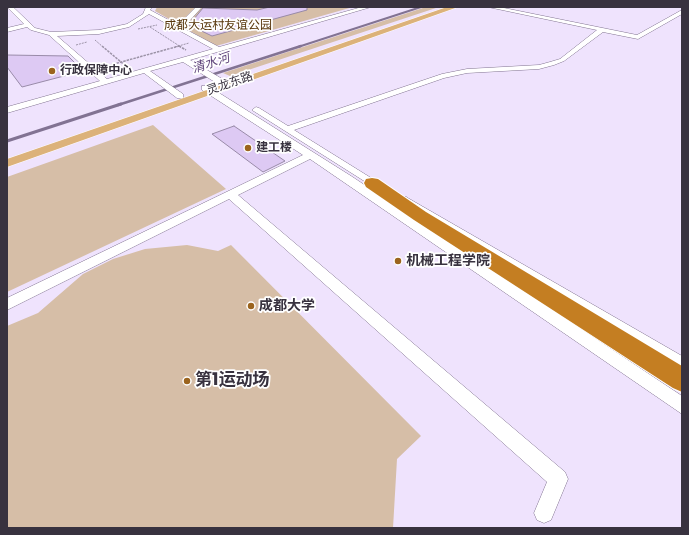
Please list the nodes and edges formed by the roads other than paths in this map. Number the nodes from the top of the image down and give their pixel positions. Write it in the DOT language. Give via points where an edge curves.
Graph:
graph roads {
  1 [pos="10,7"];
  2 [pos="199,7"];
  3 [pos="368,7"];
  4 [pos="443,7"];
  5 [pos="454,7"];
  6 [pos="492,7"];
  7 [pos="148,9"];
  8 [pos="682,12"];
  9 [pos="28,25"];
  10 [pos="180,28"];
  11 [pos="7,30"];
  12 [pos="601,30"];
  13 [pos="51,34"];
  14 [pos="219,50"];
  15 [pos="187,61"];
  16 [pos="147,73"];
  17 [pos="106,82"];
  18 [pos="214,85"];
  19 [pos="177,95"];
  20 [pos="7,110"];
  21 [pos="288,130"];
  22 [pos="310,155"];
  23 [pos="7,156"];
  24 [pos="7,162"];
  25 [pos="372,183"];
  26 [pos="231,195"];
  27 [pos="7,304"];
  28 [pos="682,364"];
  29 [pos="682,380"];
  30 [pos="682,406"];
  31 [pos="544,513"];
  1 -- 9 [label="street"];
  2 -- 10 [label="street"];
  3 -- 14 [label="street"];
  4 -- 18 [label="main road, 灵龙东路"];
  5 -- 18 [label="main road, 灵龙东路"];
  6 -- 12 [label="street"];
  7 -- 10 [label="street"];
  7 -- 13 [label="street" via="139,20 114,29 88,34"];
  8 -- 12 [label="street" via="638,37"];
  9 -- 11 [label="street"];
  9 -- 13 [label="street"];
  10 -- 14 [label="street"];
  12 -- 21 [label="street" via="562,60 552,64 467,71 442,76"];
  13 -- 17 [label="street"];
  14 -- 15 [label="street"];
  15 -- 16 [label="street"];
  15 -- 18 [label="street"];
  16 -- 17 [label="street"];
  16 -- 19 [label="street"];
  17 -- 20 [label="street"];
  18 -- 19 [label="main road, 灵龙东路"];
  18 -- 21 [label="street"];
  18 -- 22 [label="street"];
  18 -- 24 [label="main road, 灵龙东路"];
  19 -- 23 [label="main road, 灵龙东路"];
  21 -- 25 [label="street"];
  22 -- 26 [label="street"];
  22 -- 30 [label="street"];
  25 -- 28 [label="street" via="426,211"];
  25 -- 29 [label="highway"];
  26 -- 27 [label="street"];
  26 -- 31 [label="street" via="558,479"];
}
